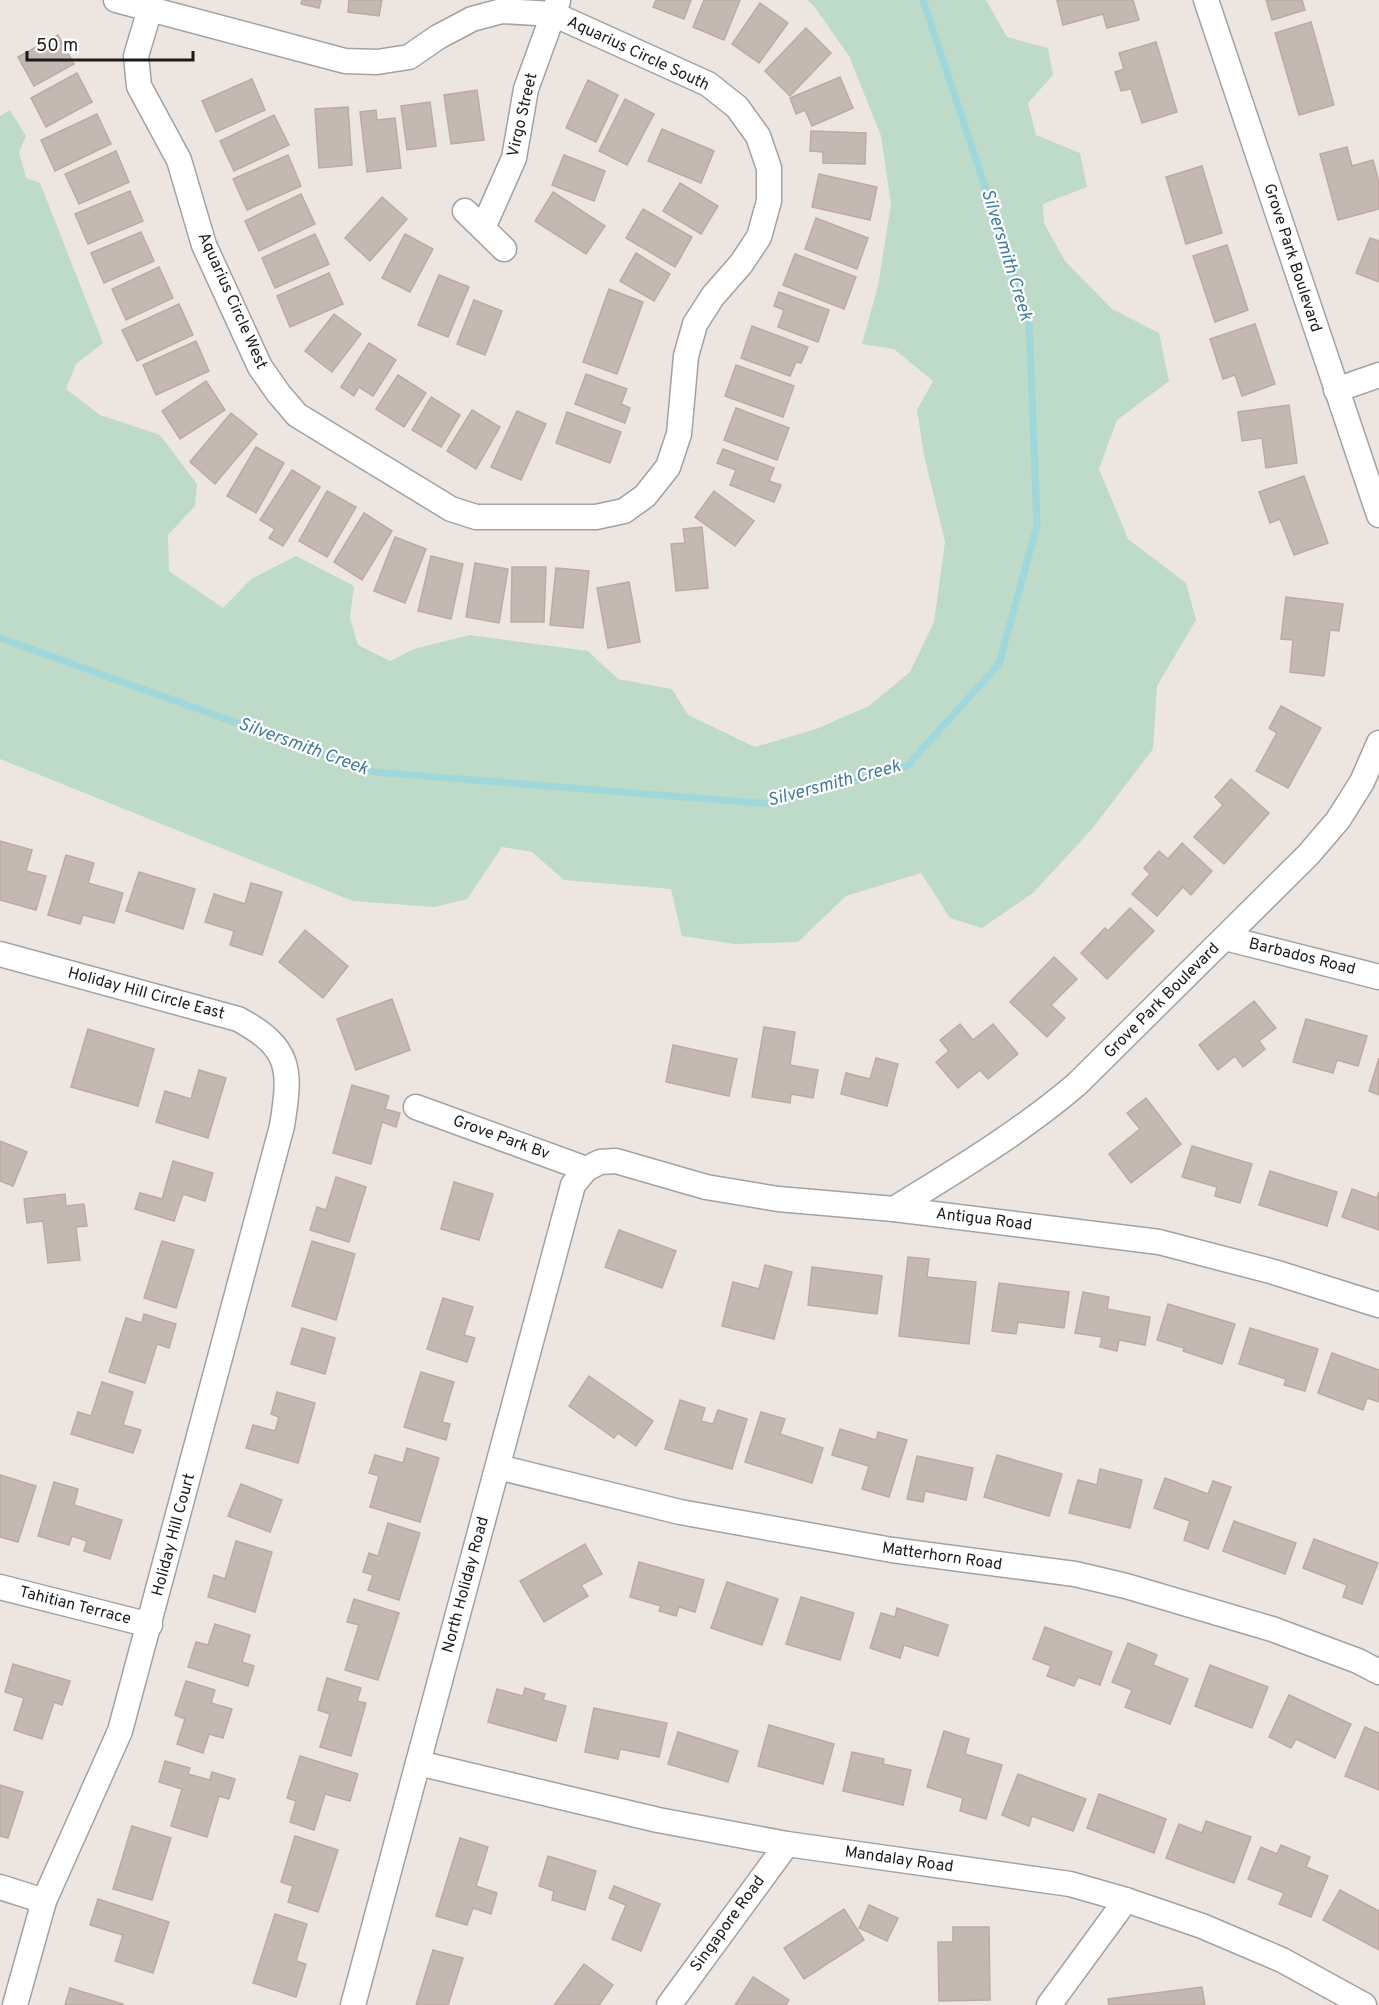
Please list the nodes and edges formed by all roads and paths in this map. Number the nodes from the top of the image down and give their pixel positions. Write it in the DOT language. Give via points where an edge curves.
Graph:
graph roads {
  1 [pos="116,0"];
  2 [pos="1206,0"];
  3 [pos="555,7"];
  4 [pos="150,9"];
  5 [pos="465,211"];
  6 [pos="483,228"];
  7 [pos="504,249"];
  8 [pos="1379,375"];
  9 [pos="1336,390"];
  10 [pos="1379,515"];
  11 [pos="596,517"];
  12 [pos="1379,743"];
  13 [pos="1225,938"];
  14 [pos="0,954"];
  15 [pos="1379,977"];
  16 [pos="280,1053"];
  17 [pos="416,1107"];
  18 [pos="586,1169"];
  19 [pos="894,1209"];
  20 [pos="1379,1305"];
  21 [pos="498,1467"];
  22 [pos="0,1587"];
  23 [pos="150,1625"];
  24 [pos="1379,1672"];
  25 [pos="418,1763"];
  26 [pos="787,1844"];
  27 [pos="0,1887"];
  28 [pos="1126,1900"];
  29 [pos="44,1901"];
  30 [pos="15,2005"];
  31 [pos="353,2005"];
  32 [pos="669,2005"];
  33 [pos="1049,2005"];
  34 [pos="1364,2005"];
  1 -- 4 [label="street"];
  2 -- 9 [label="street, Grove Park Boulevard"];
  3 -- 4 [label="street" via="502,11 472,19 409,57 378,62 345,61"];
  3 -- 6 [label="street, Virgo Street" via="526,89 514,158"];
  3 -- 11 [label="street, Aquarius Circle South" via="708,84 737,107 758,136 769,168 769,201 759,237 695,324 686,356 679,434 668,467 645,496 624,511"];
  4 -- 11 [label="street, Aquarius Circle West" via="136,56 139,86 178,160 204,245 260,367 297,415 451,509 476,517"];
  5 -- 6 [label="street"];
  6 -- 7 [label="street"];
  8 -- 9 [label="street"];
  9 -- 10 [label="street, Grove Park Boulevard"];
  12 -- 13 [label="street, Grove Park Boulevard" via="1362,782 1338,820"];
  13 -- 15 [label="street, Barbados Road"];
  13 -- 19 [label="street, Grove Park Boulevard" via="1056,1102"];
  14 -- 16 [label="street, Holiday Hill Circle East" via="238,1019 260,1030"];
  16 -- 23 [label="street, Holiday Hill Court" via="288,1086 282,1126"];
  17 -- 18 [label="street, Grove Park Bv"];
  18 -- 19 [label="street, Antigua Road" via="600,1162 616,1161 706,1187 778,1200"];
  18 -- 21 [label="street, North Holiday Road" via="573,1185"];
  19 -- 20 [label="street, Antigua Road" via="1159,1242"];
  21 -- 24 [label="street, Matterhorn Road" via="680,1512 892,1551 1075,1574 1272,1629"];
  21 -- 25 [label="street, North Holiday Road"];
  22 -- 23 [label="street, Tahitian Terrace"];
  23 -- 29 [label="street, Holiday Hill Court" via="120,1731"];
  25 -- 26 [label="street, Mandalay Road" via="658,1821"];
  25 -- 31 [label="street, North Holiday Road"];
  26 -- 28 [label="street, Mandalay Road" via="1070,1884"];
  26 -- 32 [label="street, Singapore Road"];
  27 -- 29 [label="street"];
  28 -- 33 [label="street"];
  28 -- 34 [label="street, Mandalay Road" via="1202,1926 1282,1960"];
  29 -- 30 [label="street, Holiday Hill Court"];
}
